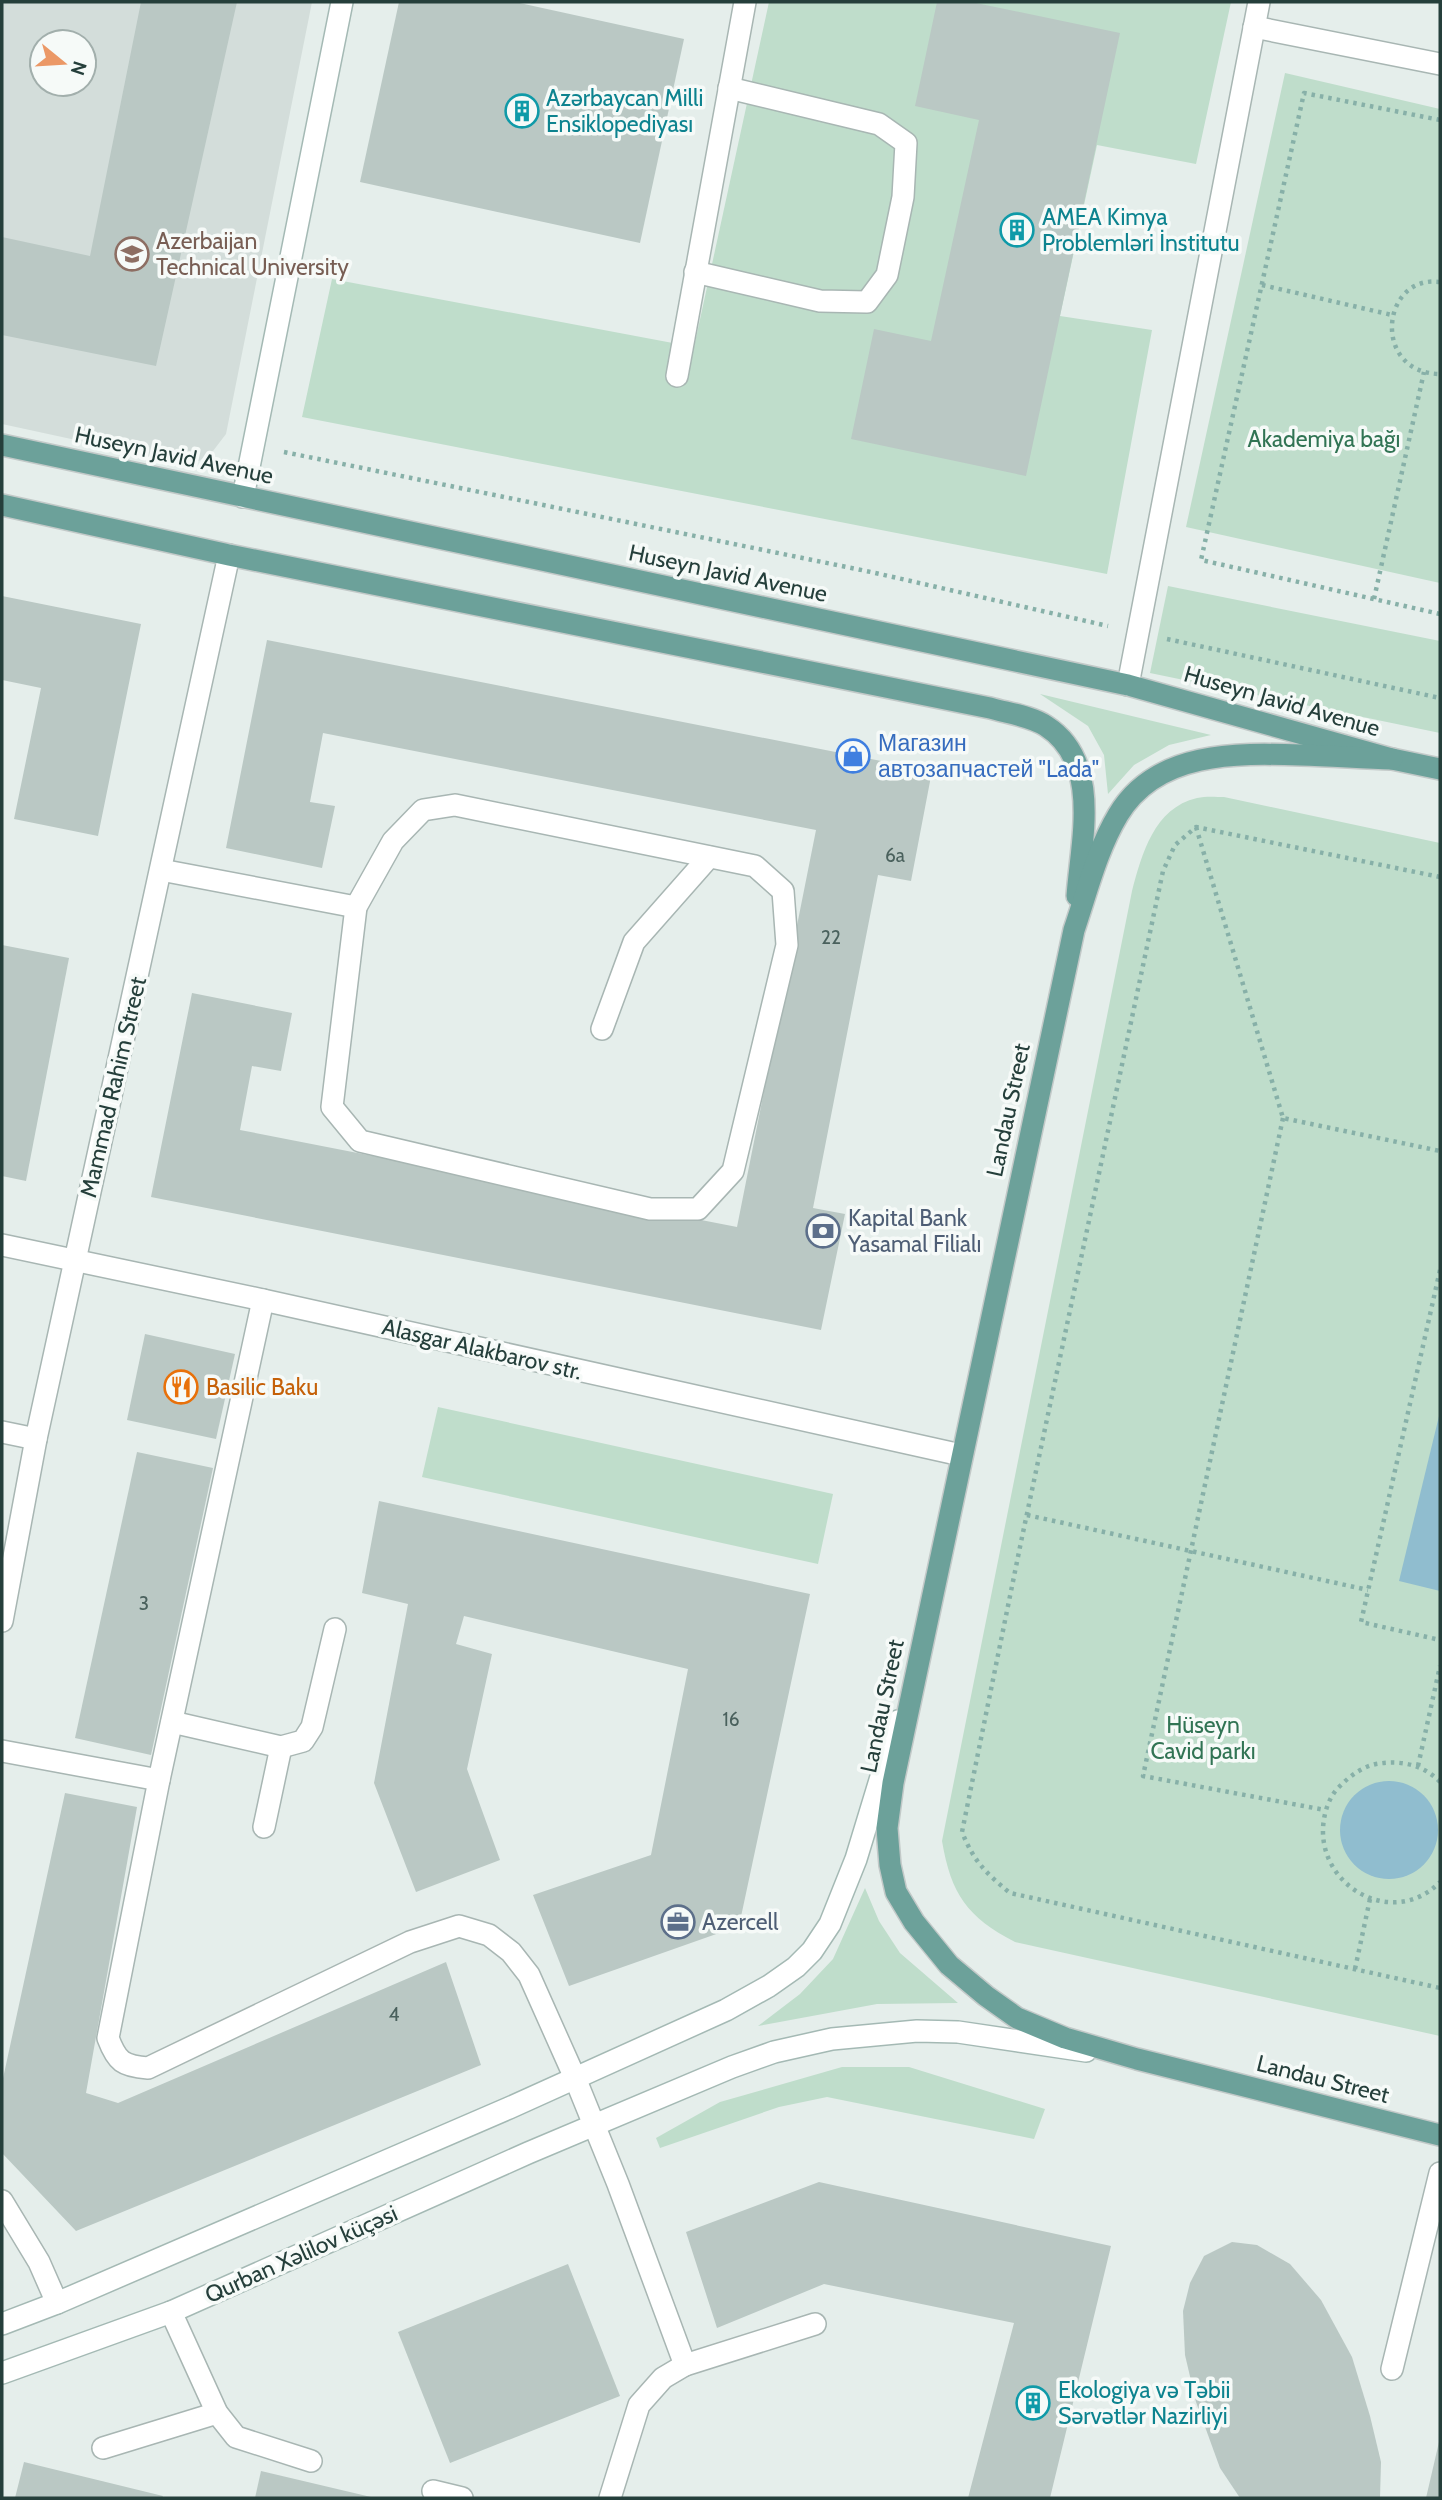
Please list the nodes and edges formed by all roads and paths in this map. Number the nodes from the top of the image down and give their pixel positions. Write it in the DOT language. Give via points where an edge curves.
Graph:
graph roads {
  1 [pos="342,2"];
  2 [pos="745,2"];
  3 [pos="1259,2"];
  4 [pos="1254,27"];
  5 [pos="1440,64"];
  6 [pos="729,88"];
  7 [pos="1440,120"];
  8 [pos="695,272"];
  9 [pos="1440,282"];
  10 [pos="1262,285"];
  11 [pos="1392,315"];
  12 [pos="1424,373"];
  13 [pos="1440,374"];
  14 [pos="677,376"];
  15 [pos="2,445"];
  16 [pos="254,446"];
  17 [pos="243,497"];
  18 [pos="2,505"];
  19 [pos="229,555"];
  20 [pos="1374,599"];
  21 [pos="1440,614"];
  22 [pos="1138,633"];
  23 [pos="1128,685"];
  24 [pos="1440,698"];
  25 [pos="1392,759"];
  26 [pos="1440,769"];
  27 [pos="1196,827"];
  28 [pos="709,857"];
  29 [pos="162,870"];
  30 [pos="1440,877"];
  31 [pos="356,907"];
  32 [pos="1074,930"];
  33 [pos="602,1029"];
  34 [pos="1283,1118"];
  35 [pos="1440,1151"];
  36 [pos="2,1245"];
  37 [pos="74,1260"];
  38 [pos="1440,1270"];
  39 [pos="263,1300"];
  40 [pos="2,1432"];
  41 [pos="36,1439"];
  42 [pos="961,1455"];
  43 [pos="1027,1515"];
  44 [pos="1191,1552"];
  45 [pos="1368,1590"];
  46 [pos="2,1621"];
  47 [pos="335,1629"];
  48 [pos="925,1632"];
  49 [pos="1440,1640"];
  50 [pos="1440,1666"];
  51 [pos="172,1722"];
  52 [pos="281,1747"];
  53 [pos="2,1751"];
  54 [pos="1418,1766"];
  55 [pos="159,1780"];
  56 [pos="1440,1782"];
  57 [pos="1325,1810"];
  58 [pos="264,1827"];
  59 [pos="1440,1882"];
  60 [pos="1370,1899"];
  61 [pos="1354,1969"];
  62 [pos="1440,1988"];
  63 [pos="1136,2059"];
  64 [pos="575,2078"];
  65 [pos="595,2125"];
  66 [pos="1440,2135"];
  67 [pos="1440,2173"];
  68 [pos="2,2201"];
  69 [pos="57,2303"];
  70 [pos="171,2312"];
  71 [pos="2,2324"];
  72 [pos="816,2324"];
  73 [pos="685,2365"];
  74 [pos="1392,2370"];
  75 [pos="2,2373"];
  76 [pos="217,2413"];
  77 [pos="103,2448"];
  78 [pos="311,2461"];
  79 [pos="433,2491"];
  80 [pos="462,2498"];
  81 [pos="610,2498"];
  1 -- 16 [label="street"];
  2 -- 6 [label="street"];
  3 -- 4 [label="street"];
  4 -- 5 [label="street"];
  4 -- 22 [label="street"];
  6 -- 8 [label="street"];
  6 -- 8 [label="street" via="878,124 906,143 903,197 887,275 867,302 820,302"];
  7 -- 10 [label="path" via="1304,93"];
  8 -- 14 [label="street"];
  9 -- 11 [label="path" via="1408,291"];
  10 -- 11 [label="path"];
  10 -- 20 [label="path" via="1201,560"];
  11 -- 12 [label="path" via="1393,344 1400,357"];
  12 -- 13 [label="path"];
  12 -- 20 [label="path"];
  15 -- 17 [label="main road, Huseyn Javid Avenue"];
  16 -- 17 [label="street"];
  16 -- 22 [label="path" via="871,572"];
  17 -- 23 [label="main road, Huseyn Javid Avenue"];
  18 -- 19 [label="main road"];
  19 -- 29 [label="street, Mammad Rahim Street"];
  19 -- 32 [label="main road" via="990,708 1045,725 1069,745 1082,774"];
  20 -- 21 [label="path"];
  22 -- 23 [label="street"];
  22 -- 24 [label="path"];
  23 -- 25 [label="main road, Huseyn Javid Avenue"];
  25 -- 26 [label="main road, Huseyn Javid Avenue"];
  25 -- 32 [label="main road" via="1250,754 1216,756 1168,769 1140,787 1119,812 1104,840"];
  27 -- 30 [label="path"];
  27 -- 34 [label="path"];
  27 -- 43 [label="path" via="1175,845 1163,872"];
  28 -- 31 [label="street" via="455,805 423,810 393,841"];
  28 -- 31 [label="street" via="755,866 783,891 787,945 733,1171 698,1209 650,1209 360,1141 332,1107"];
  28 -- 33 [label="street" via="634,942"];
  29 -- 31 [label="street"];
  29 -- 37 [label="street, Mammad Rahim Street"];
  32 -- 42 [label="main road, Landau Street"];
  34 -- 35 [label="path"];
  34 -- 44 [label="path"];
  36 -- 37 [label="street, Alasgar Alakbarov str."];
  37 -- 39 [label="street, Alasgar Alakbarov str."];
  37 -- 41 [label="street, Mammad Rahim Street"];
  38 -- 45 [label="path"];
  39 -- 42 [label="street, Alasgar Alakbarov str."];
  39 -- 51 [label="street"];
  40 -- 41 [label="street"];
  41 -- 46 [label="street, Mammad Rahim Street"];
  42 -- 48 [label="main road, Landau Street"];
  43 -- 44 [label="path"];
  43 -- 61 [label="path" via="962,1832 970,1854 1010,1893"];
  44 -- 45 [label="path"];
  44 -- 57 [label="path" via="1143,1776"];
  45 -- 49 [label="path" via="1361,1622"];
  47 -- 52 [label="street" via="312,1727 303,1741"];
  48 -- 63 [label="main road, Landau Street" via="887,1828 896,1892 950,1965 1017,2018"];
  48 -- 64 [label="street" via="856,1859 830,1924 812,1951 769,1986 726,2010"];
  50 -- 54 [label="path"];
  51 -- 52 [label="street"];
  51 -- 55 [label="street"];
  52 -- 58 [label="street"];
  53 -- 55 [label="street"];
  54 -- 56 [label="path"];
  54 -- 57 [label="path" via="1371,1765 1335,1790"];
  55 -- 64 [label="street" via="108,2038 114,2055 129,2067 148,2068 410,1942 460,1926 489,1935 517,1960"];
  57 -- 60 [label="path" via="1325,1854 1335,1874"];
  59 -- 60 [label="path" via="1413,1899 1392,1903"];
  60 -- 61 [label="path"];
  61 -- 62 [label="path"];
  63 -- 65 [label="street, Qurban Xəlilov küçəsi" via="958,2032 832,2039 732,2067"];
  63 -- 66 [label="main road, Landau Street"];
  64 -- 65 [label="street"];
  64 -- 69 [label="street"];
  65 -- 70 [label="street, Qurban Xəlilov küçəsi"];
  65 -- 73 [label="street"];
  67 -- 74 [label="street"];
  68 -- 69 [label="street" via="39,2262"];
  69 -- 71 [label="street"];
  70 -- 75 [label="street, Qurban Xəlilov küçəsi"];
  70 -- 76 [label="street"];
  72 -- 73 [label="street"];
  73 -- 81 [label="street" via="663,2378 639,2405"];
  76 -- 77 [label="street"];
  76 -- 78 [label="street" via="236,2437"];
  79 -- 80 [label="street"];
}
